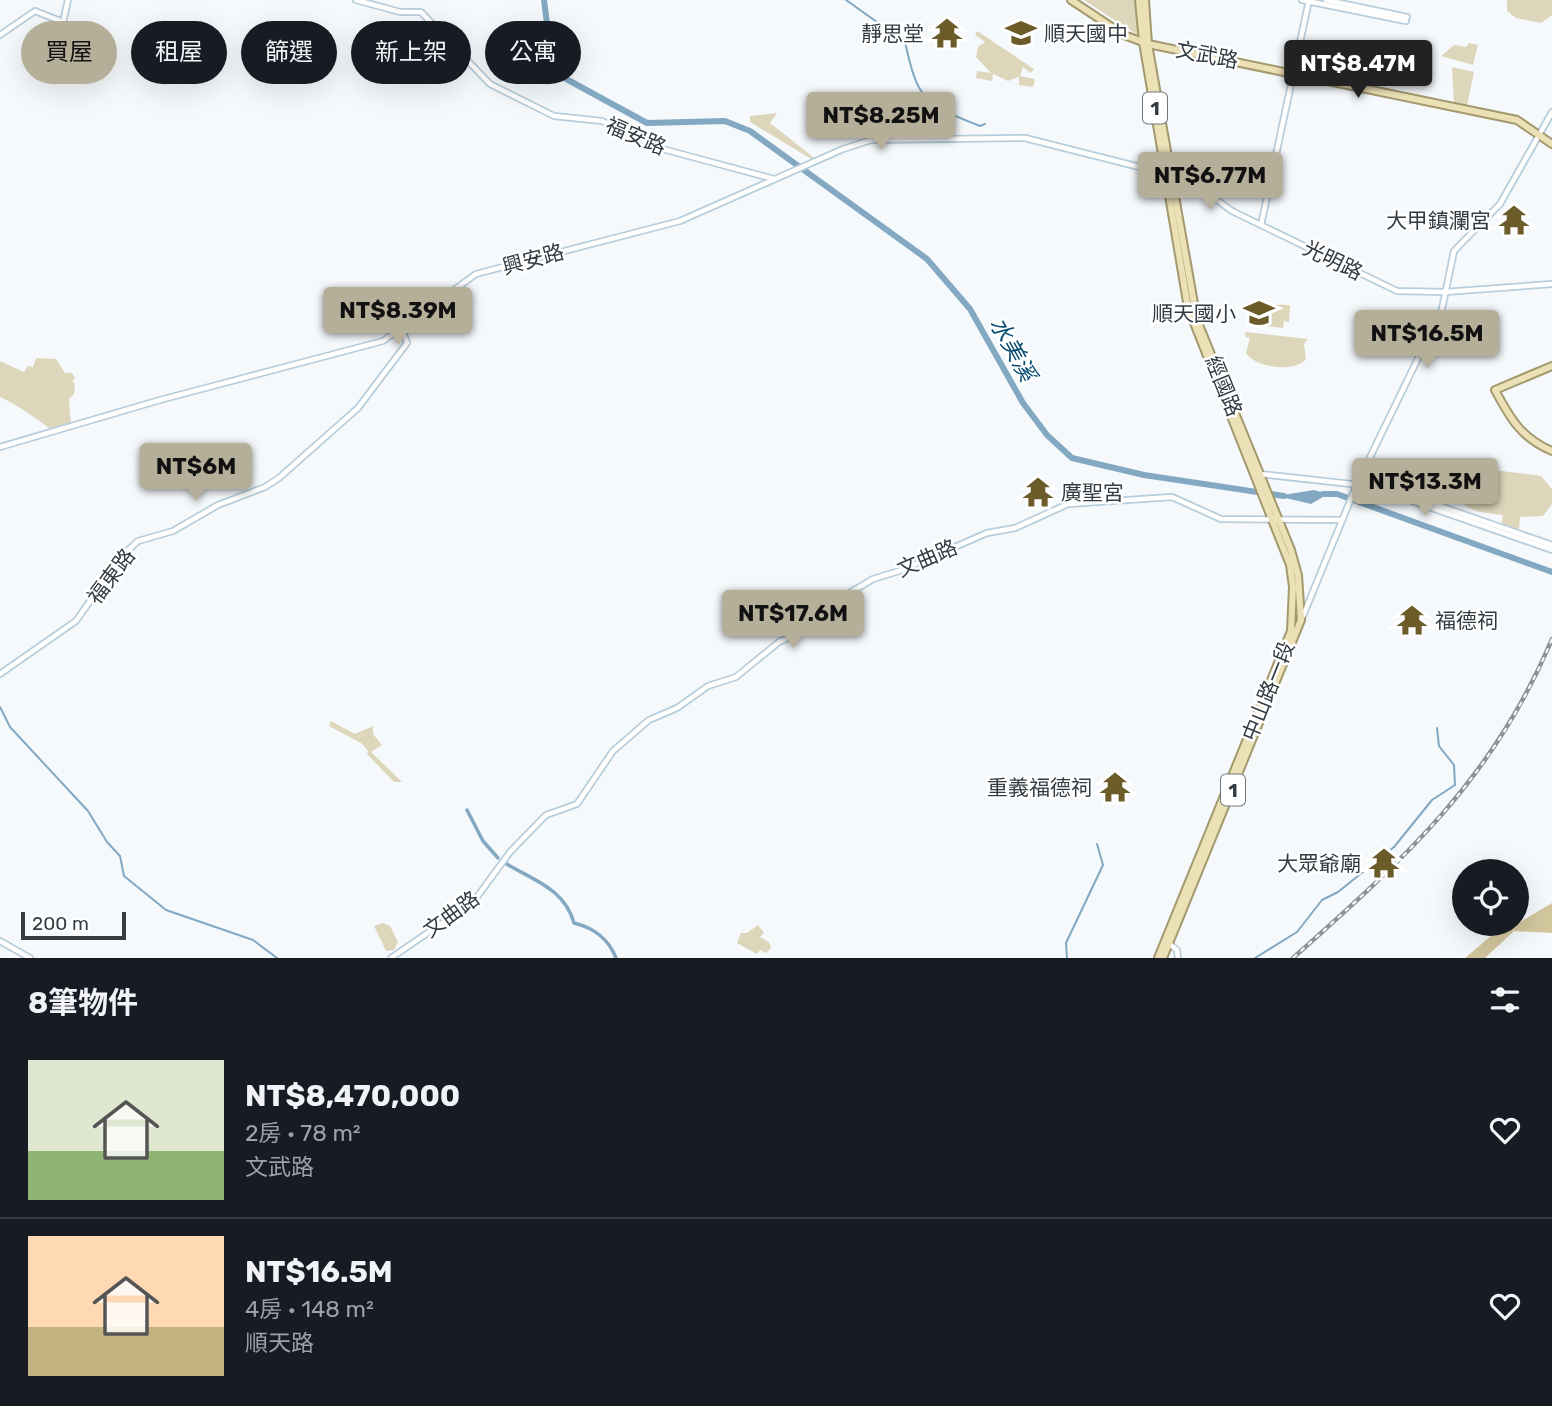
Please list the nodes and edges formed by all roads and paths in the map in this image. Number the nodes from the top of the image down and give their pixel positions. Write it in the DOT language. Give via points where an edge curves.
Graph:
graph roads {
  1 [pos="68,0"];
  2 [pos="356,0"];
  3 [pos="1071,0"];
  4 [pos="1139,0"];
  5 [pos="1145,0"];
  6 [pos="1307,0"];
  7 [pos="1326,0"];
  8 [pos="0,35"];
  9 [pos="1146,43"];
  10 [pos="1294,73"];
  11 [pos="1552,112"];
  12 [pos="1541,136"];
  13 [pos="1552,145"];
  14 [pos="759,173"];
  15 [pos="1168,174"];
  16 [pos="775,179"];
  17 [pos="768,181"];
  18 [pos="1261,225"];
  19 [pos="1552,284"];
  20 [pos="1445,292"];
  21 [pos="402,329"];
  22 [pos="1552,366"];
  23 [pos="0,447"];
  24 [pos="1552,450"];
  25 [pos="1259,478"];
  26 [pos="1356,486"];
  27 [pos="1419,502"];
  28 [pos="1343,517"];
  29 [pos="1275,520"];
  30 [pos="1552,548"];
  31 [pos="1301,620"];
  32 [pos="1292,631"];
  33 [pos="0,674"];
  34 [pos="0,941"];
  35 [pos="1168,942"];
  36 [pos="30,958"];
  37 [pos="391,958"];
  38 [pos="1160,958"];
  39 [pos="1178,958"];
  1 -- 8 [label="street" via="63,22 34,11"];
  2 -- 14 [label="street, 福安路" via="400,12 421,12 490,85 554,116 602,121 659,149"];
  3 -- 9 [label="main road, 文武路"];
  4 -- 9 [label="main road, 經國路 / 1"];
  5 -- 9 [label="main road, 經國路 / 1"];
  6 -- 7 [label="street" via="1407,19"];
  6 -- 10 [label="street"];
  9 -- 10 [label="main road, 文武路"];
  9 -- 15 [label="main road, 經國路 / 1"];
  10 -- 12 [label="main road, 文武路" via="1517,120"];
  10 -- 18 [label="street"];
  11 -- 12 [label="street"];
  12 -- 13 [label="main road, 文武路"];
  12 -- 20 [label="street" via="1500,204 1454,251"];
  14 -- 16 [label="street, 福安路"];
  14 -- 17 [label="street, 福安路"];
  15 -- 16 [label="street, 興安路" via="1025,138 883,138 859,143"];
  15 -- 18 [label="street, 光明路" via="1191,181"];
  15 -- 25 [label="main road, 經國路 / 1" via="1197,320"];
  16 -- 17 [label="street, 興安路"];
  17 -- 21 [label="street, 興安路" via="680,221 476,274"];
  18 -- 20 [label="street, 光明路" via="1398,291"];
  19 -- 20 [label="street, 光明路"];
  20 -- 26 [label="street" via="1430,336"];
  21 -- 23 [label="street, 興安路" via="383,341"];
  21 -- 33 [label="street, 福東路" via="407,343 402,351 337,428 265,486 228,500 173,531 134,544 76,621"];
  22 -- 24 [label="main road" via="1495,390 1513,424 1536,444"];
  25 -- 26 [label="street"];
  25 -- 29 [label="main road, 1"];
  26 -- 27 [label="street"];
  26 -- 28 [label="street, 中山路一段"];
  27 -- 30 [label="street"];
  27 -- 30 [label="street"];
  28 -- 29 [label="street, 文曲路"];
  28 -- 31 [label="street, 中山路一段"];
  29 -- 31 [label="main road, 1" via="1298,575"];
  29 -- 32 [label="main road, 1" via="1292,576"];
  29 -- 37 [label="street, 文曲路" via="1221,519 1172,497 1068,505 873,579 736,677 708,686 677,708 649,720 613,751 577,804 550,812 509,852 474,901"];
  31 -- 32 [label="street, 中山路一段"];
  31 -- 35 [label="main road, 中山路一段 / 1"];
  32 -- 35 [label="main road, 中山路一段 / 1"];
  34 -- 36 [label="street"];
  35 -- 38 [label="main road, 中山路一段 / 1"];
  35 -- 39 [label="street"];
}
